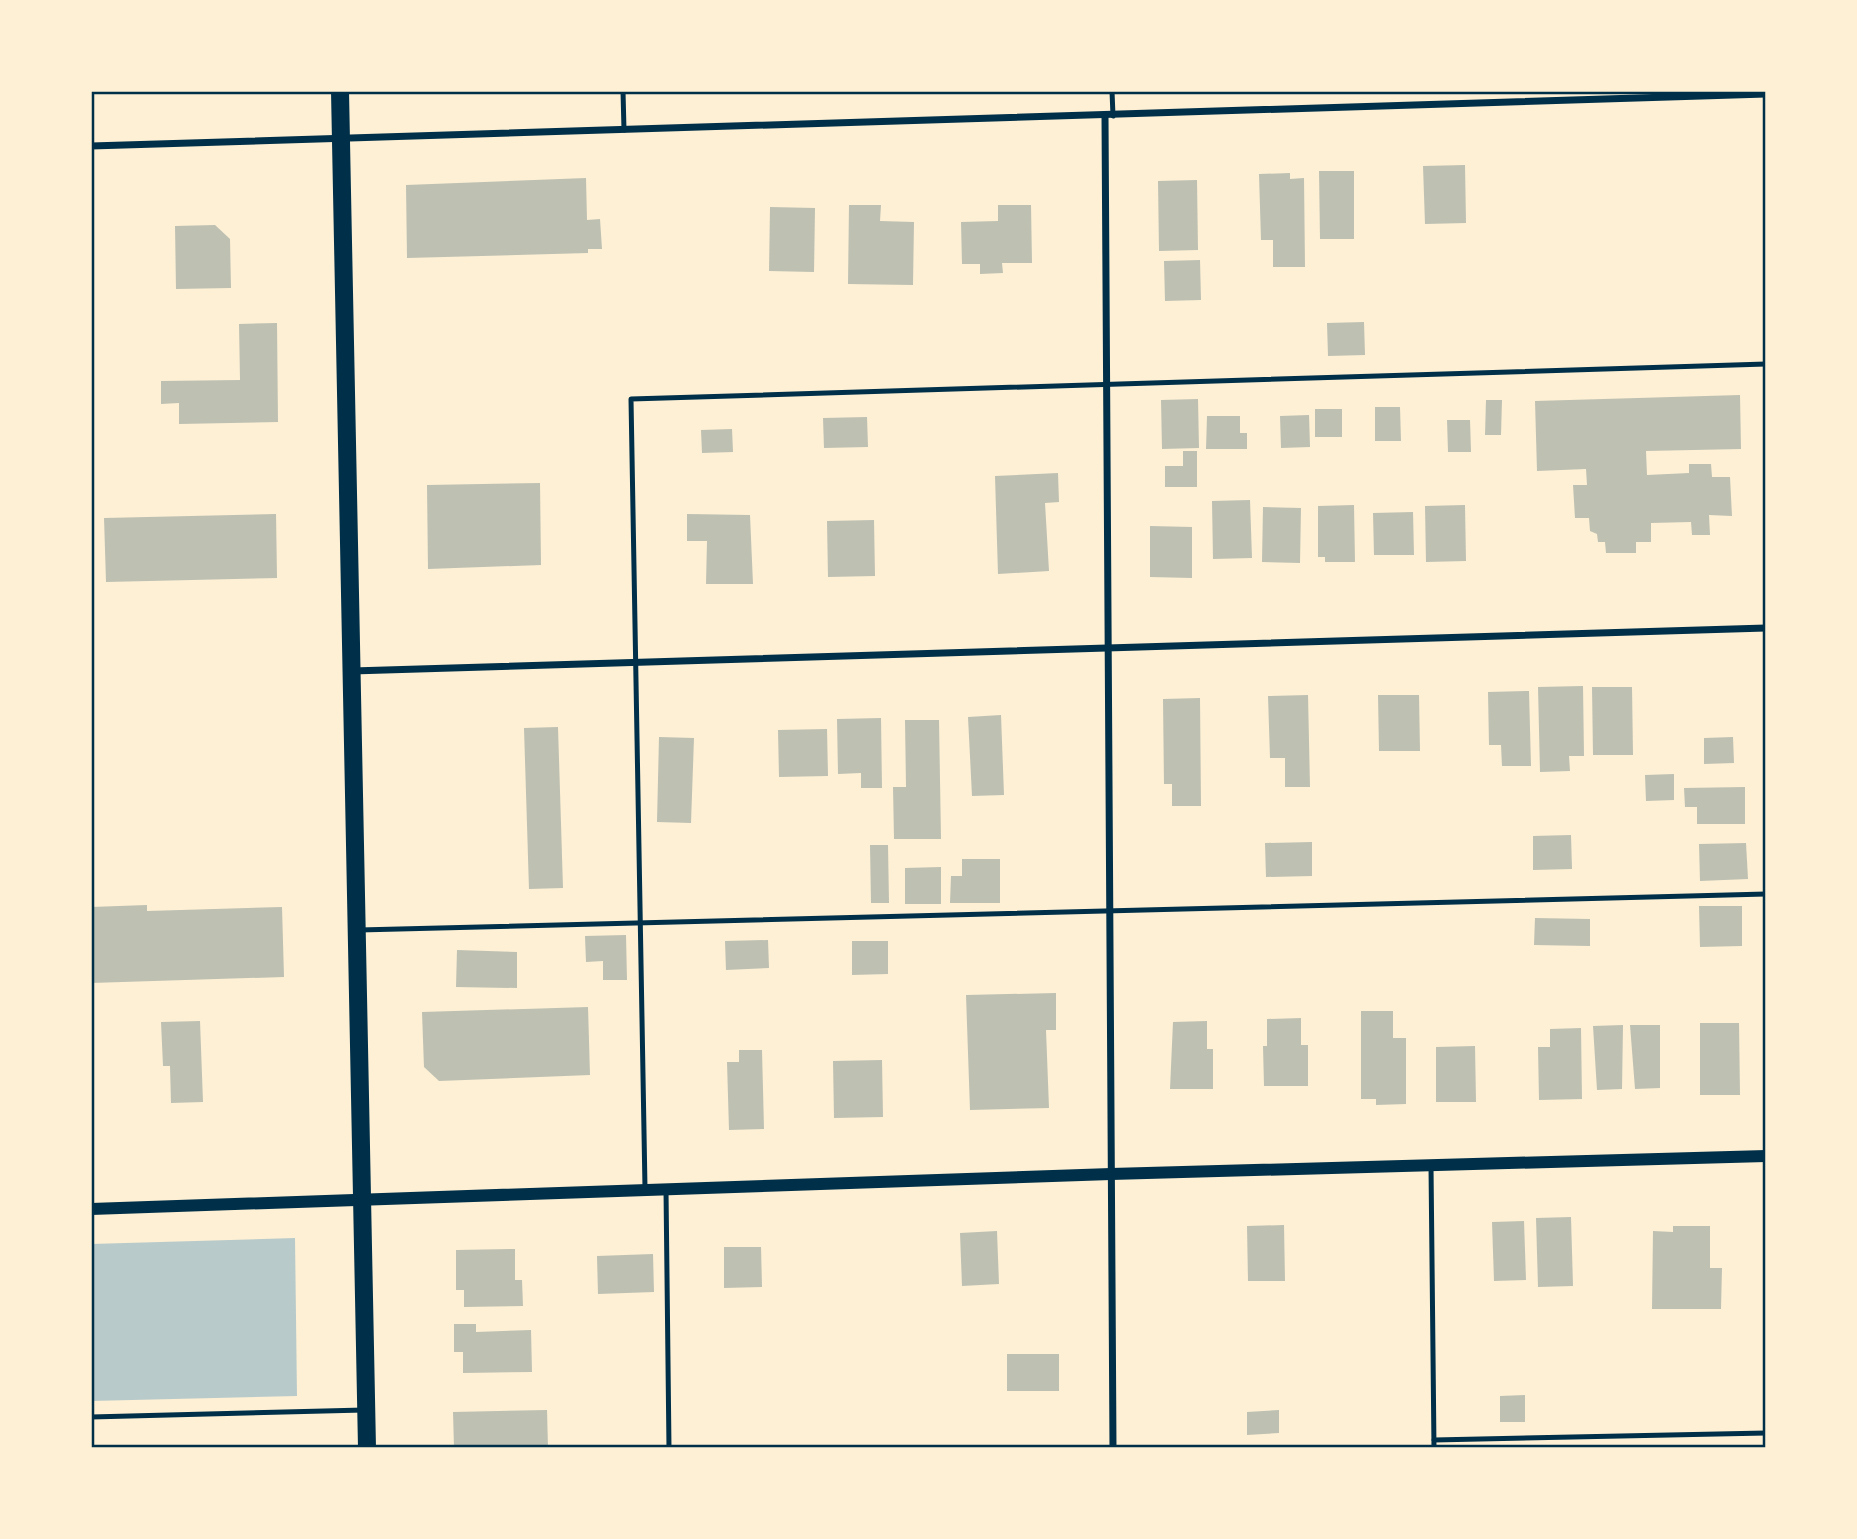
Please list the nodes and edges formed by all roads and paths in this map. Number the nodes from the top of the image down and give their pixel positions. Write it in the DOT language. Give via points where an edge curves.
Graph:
graph roads {
  1 [pos="340,91"];
  2 [pos="623,91"];
  3 [pos="1112,91"];
  4 [pos="1766,94"];
  5 [pos="1109,116"];
  6 [pos="624,131"];
  7 [pos="341,137"];
  8 [pos="91,146"];
  9 [pos="1766,364"];
  10 [pos="1106,383"];
  11 [pos="1766,628"];
  12 [pos="1108,648"];
  13 [pos="636,663"];
  14 [pos="352,671"];
  15 [pos="1766,894"];
  16 [pos="1110,913"];
  17 [pos="642,922"];
  18 [pos="356,930"];
  19 [pos="1766,1156"];
  20 [pos="1431,1166"];
  21 [pos="1111,1174"];
  22 [pos="666,1190"];
  23 [pos="645,1191"];
  24 [pos="363,1201"];
  25 [pos="91,1209"];
  26 [pos="366,1410"];
  27 [pos="91,1417"];
  28 [pos="1766,1433"];
  29 [pos="1434,1440"];
  30 [pos="367,1448"];
  31 [pos="669,1448"];
  32 [pos="1114,1448"];
  33 [pos="1434,1448"];
  1 -- 7 [label="main road"];
  2 -- 6 [label="lane"];
  3 -- 5 [label="lane"];
  4 -- 5 [label="street"];
  5 -- 6 [label="street"];
  5 -- 10 [label="street"];
  6 -- 7 [label="street"];
  7 -- 8 [label="street"];
  7 -- 14 [label="main road"];
  9 -- 10 [label="lane"];
  10 -- 12 [label="street"];
  10 -- 13 [label="lane" via="631,399"];
  11 -- 12 [label="street"];
  12 -- 13 [label="street"];
  12 -- 16 [label="street"];
  13 -- 14 [label="street"];
  13 -- 17 [label="lane"];
  14 -- 18 [label="main road"];
  15 -- 16 [label="lane"];
  16 -- 17 [label="lane"];
  16 -- 21 [label="street"];
  17 -- 18 [label="lane"];
  17 -- 23 [label="lane"];
  18 -- 24 [label="main road"];
  19 -- 20 [label="street"];
  20 -- 21 [label="street"];
  20 -- 29 [label="lane"];
  21 -- 22 [label="street"];
  21 -- 32 [label="street"];
  22 -- 23 [label="street"];
  22 -- 31 [label="lane"];
  23 -- 24 [label="street"];
  24 -- 25 [label="street"];
  24 -- 26 [label="main road"];
  26 -- 27 [label="lane"];
  26 -- 30 [label="main road"];
  28 -- 29 [label="lane"];
  29 -- 33 [label="lane"];
}
